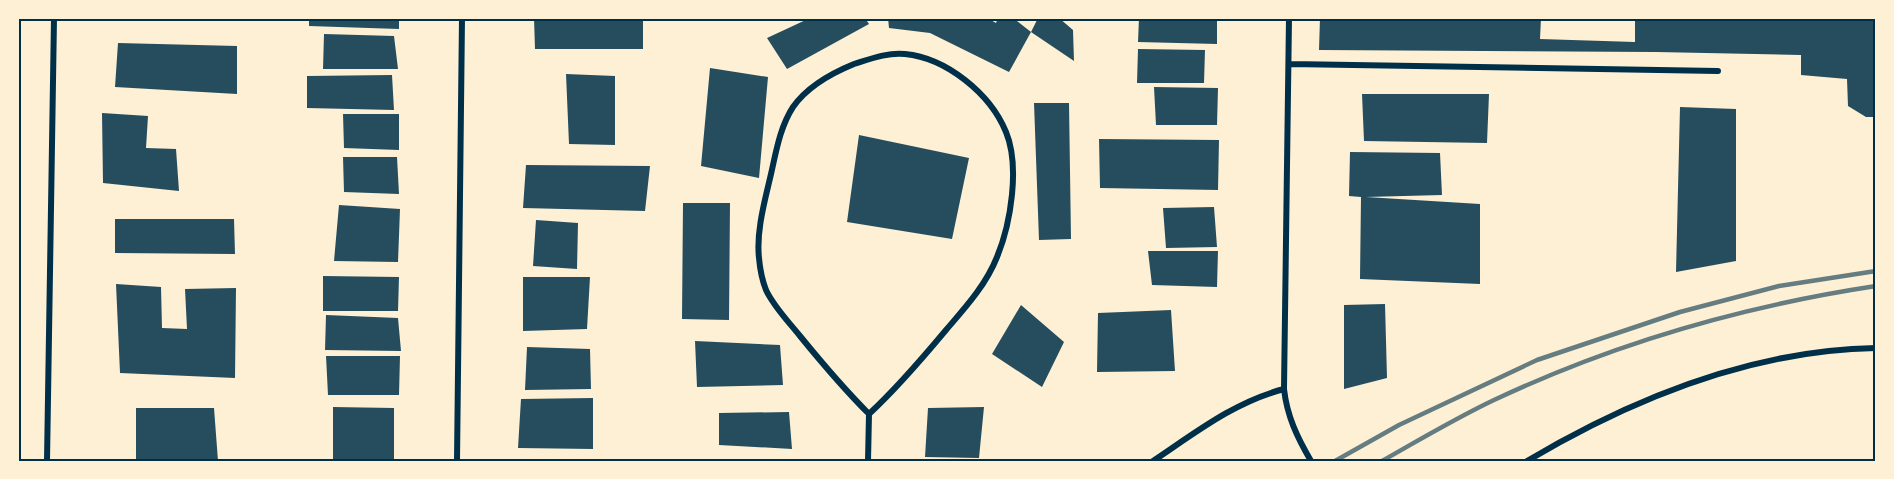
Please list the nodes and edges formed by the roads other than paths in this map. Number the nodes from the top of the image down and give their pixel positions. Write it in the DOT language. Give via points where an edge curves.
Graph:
graph roads {
  1 [pos="54,18"];
  2 [pos="462,18"];
  3 [pos="1289,18"];
  4 [pos="1290,64"];
  5 [pos="1718,71"];
  6 [pos="1876,348"];
  7 [pos="1284,389"];
  8 [pos="869,414"];
  9 [pos="47,461"];
  10 [pos="457,461"];
  11 [pos="868,461"];
  12 [pos="1153,461"];
  13 [pos="1311,461"];
  14 [pos="1527,461"];
  1 -- 9 [label="street"];
  2 -- 10 [label="street"];
  3 -- 4 [label="street"];
  4 -- 5 [label="street"];
  4 -- 7 [label="street"];
  6 -- 14 [label="street" via="1785,356 1728,370 1615,413"];
  7 -- 12 [label="street" via="1229,410"];
  7 -- 13 [label="street" via="1289,416"];
  8 -- 8 [label="street" via="774,304 761,274 759,239 777,145 794,105 835,72 885,55 904,54 925,58 950,71 974,87 992,108 1006,132 1013,188 997,257 983,284 901,384"];
  8 -- 11 [label="street"];
}
